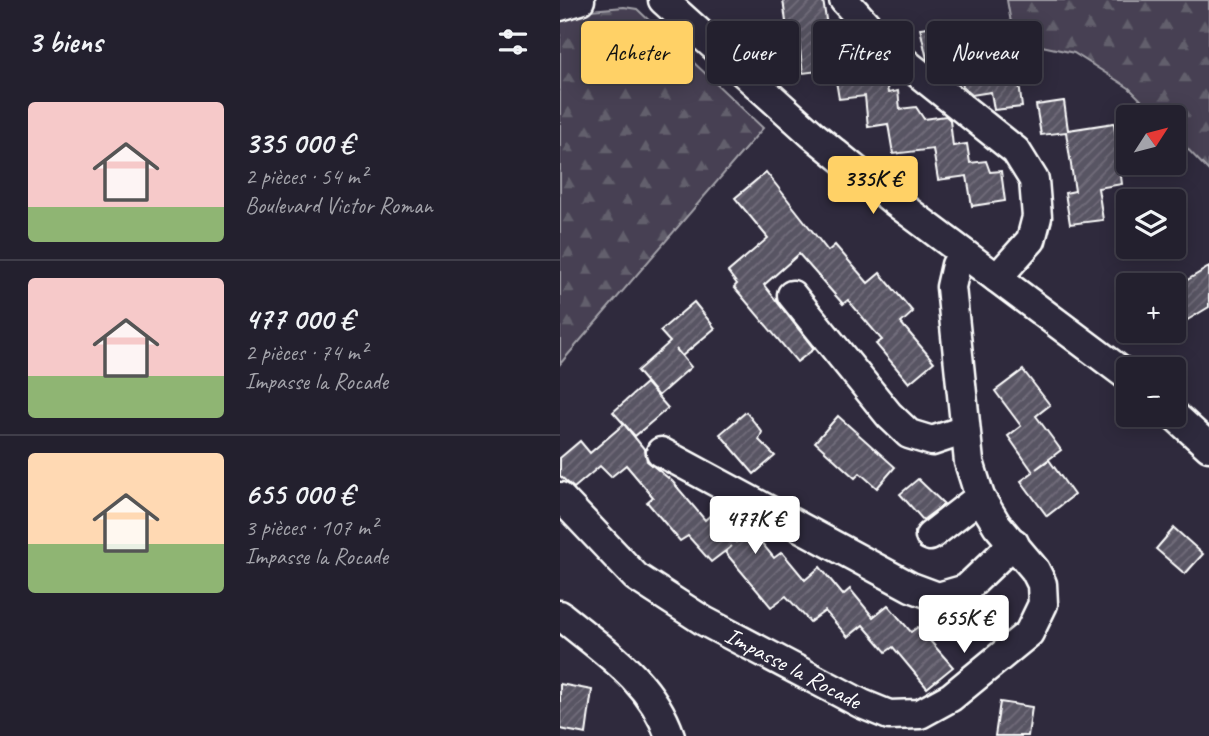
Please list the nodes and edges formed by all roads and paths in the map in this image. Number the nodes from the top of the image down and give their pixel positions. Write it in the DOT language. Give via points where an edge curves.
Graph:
graph roads {
  1 [pos="580,0"];
  2 [pos="663,0"];
  3 [pos="844,0"];
  4 [pos="560,6"];
  5 [pos="963,253"];
  6 [pos="997,278"];
  7 [pos="792,295"];
  8 [pos="1116,367"];
  9 [pos="1186,426"];
  10 [pos="965,430"];
  11 [pos="1209,447"];
  12 [pos="661,452"];
  13 [pos="980,497"];
  14 [pos="560,498"];
  15 [pos="930,536"];
  16 [pos="1014,543"];
  17 [pos="560,615"];
  18 [pos="670,736"];
  1 -- 4 [label="street"];
  2 -- 5 [label="street" via="813,135"];
  3 -- 6 [label="street" via="888,50 1016,151 1034,180 1037,216 1031,240"];
  5 -- 6 [label="street"];
  5 -- 10 [label="street, Impasse la Rocade" via="951,287"];
  6 -- 8 [label="street"];
  7 -- 10 [label="street" via="909,435 932,441"];
  9 -- 11 [label="street"];
  10 -- 13 [label="street, Impasse la Rocade"];
  12 -- 16 [label="street" via="911,587 938,597 966,589"];
  13 -- 15 [label="street"];
  13 -- 16 [label="street, Impasse la Rocade"];
  14 -- 16 [label="street, Impasse la Rocade" via="636,577 704,621 889,715 920,714 951,697 1028,633 1044,604 1042,584"];
  17 -- 18 [label="street" via="631,672 663,716"];
}
